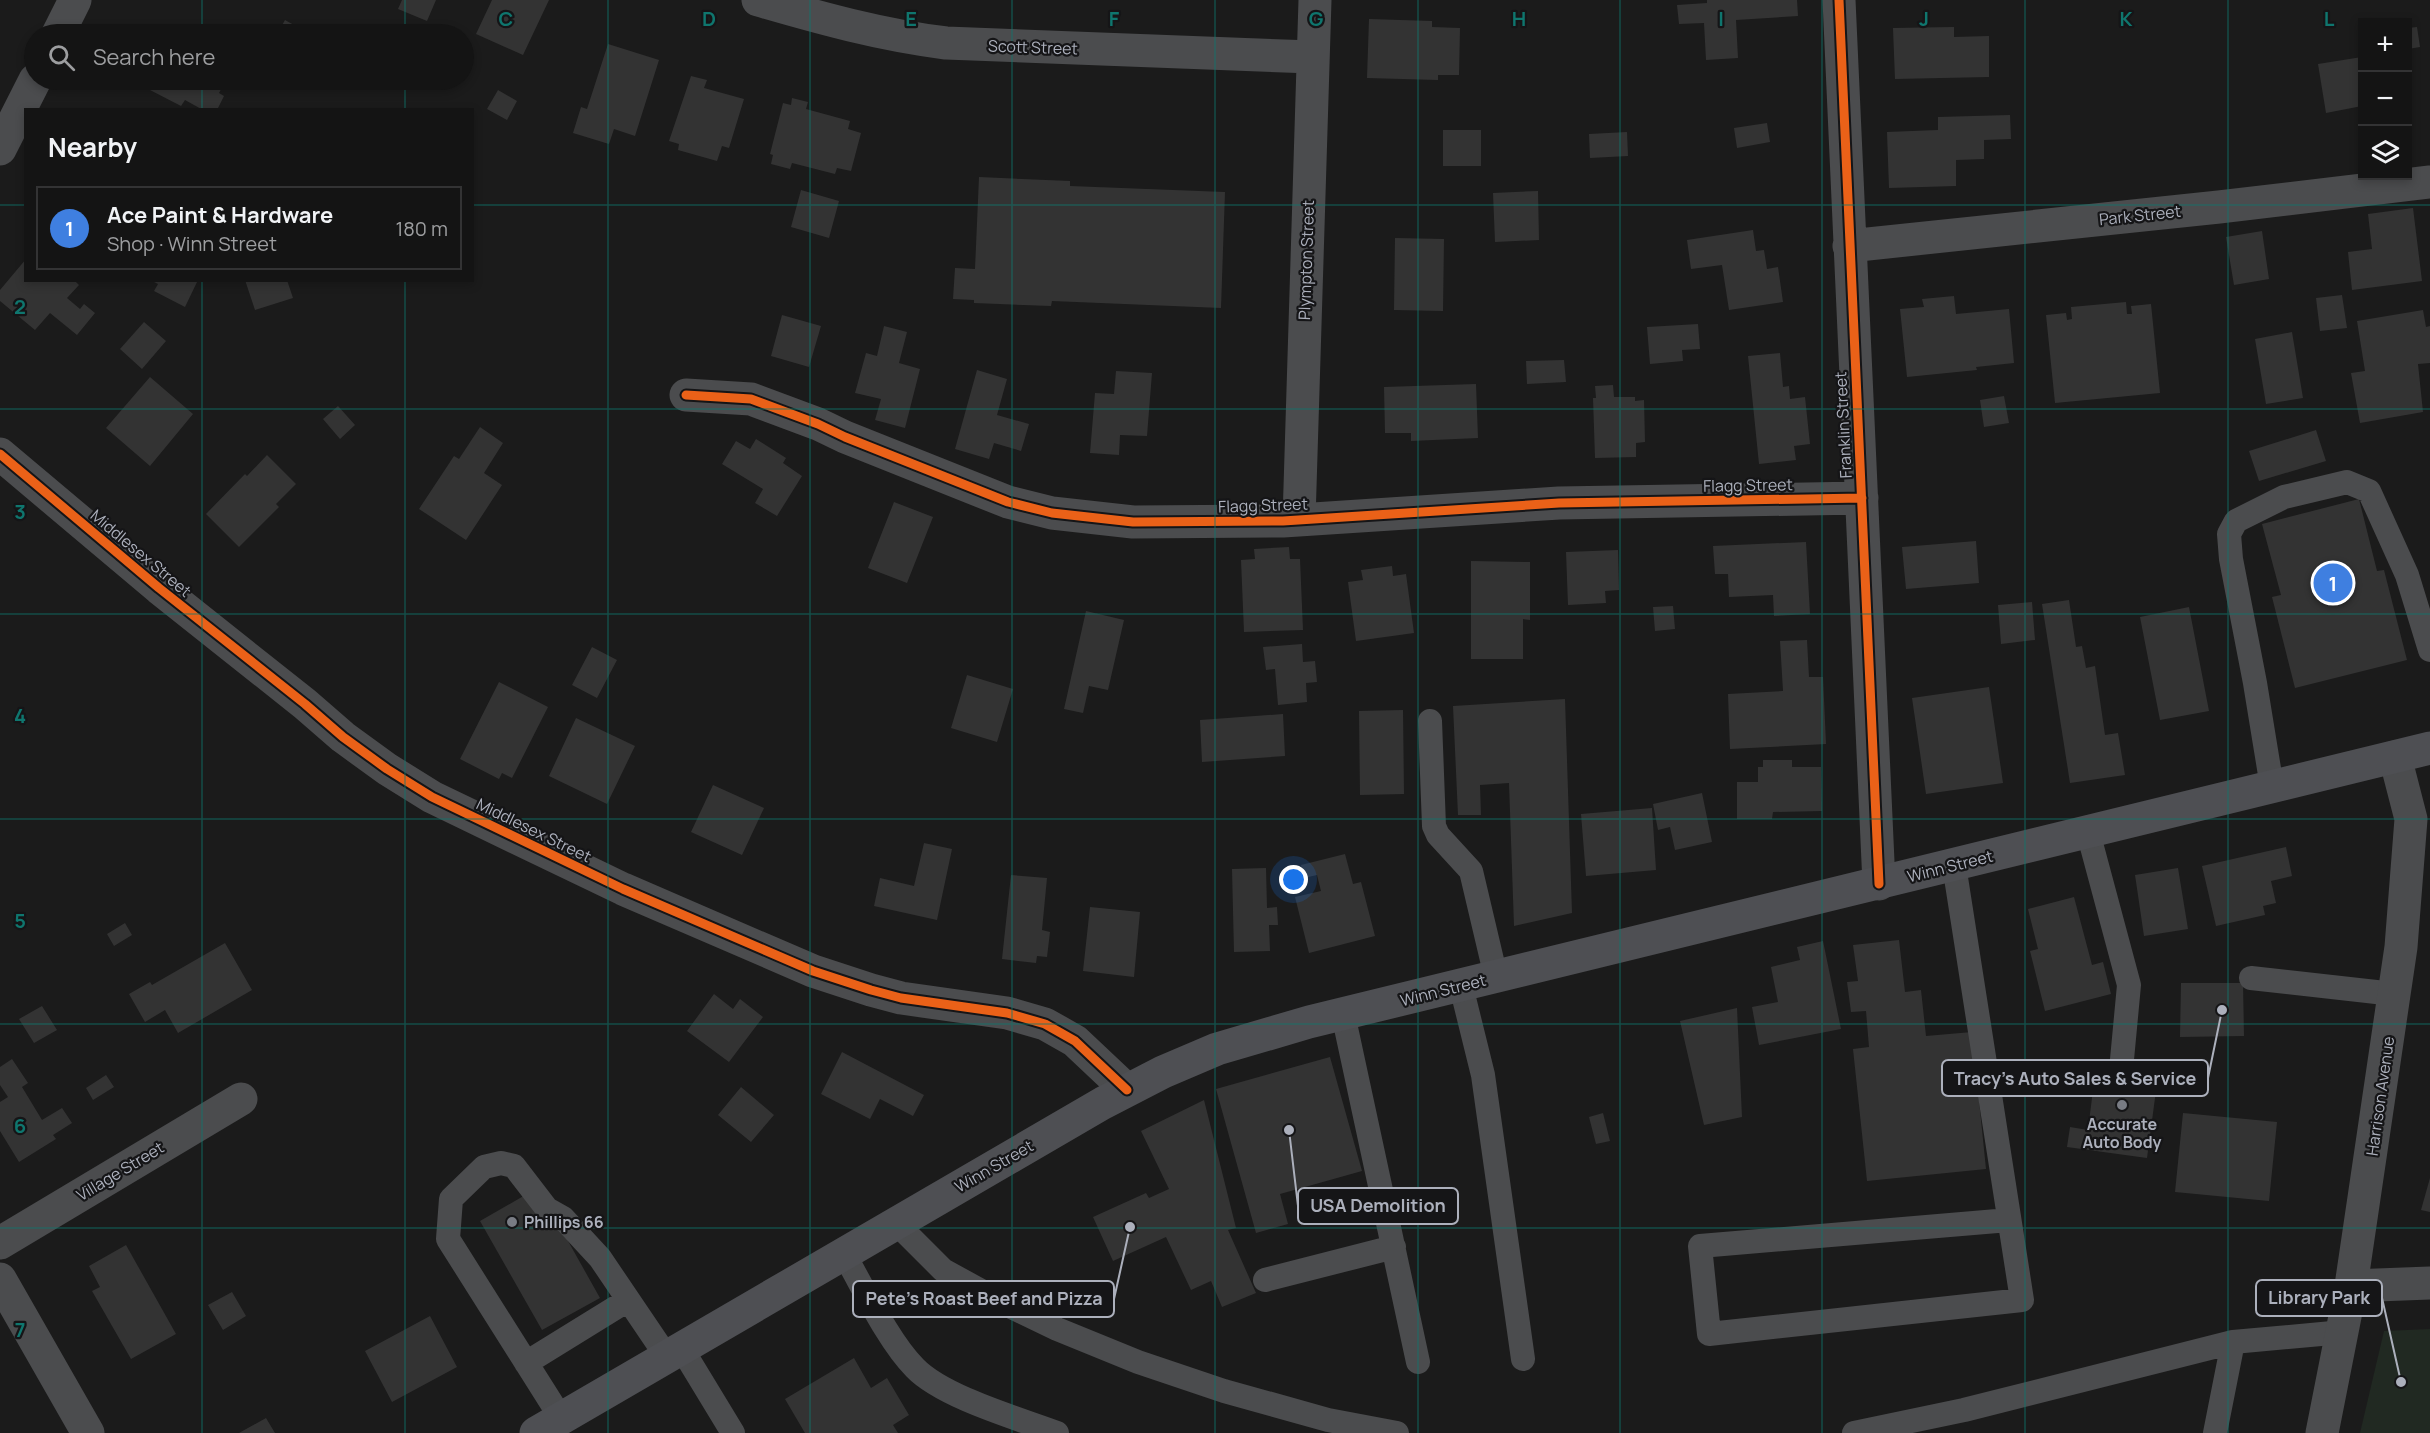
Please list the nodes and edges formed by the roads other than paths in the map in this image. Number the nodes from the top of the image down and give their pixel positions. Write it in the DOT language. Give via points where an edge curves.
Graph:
graph roads {
  1 [pos="75,0"];
  2 [pos="758,0"];
  3 [pos="1315,0"];
  4 [pos="1839,0"];
  5 [pos="63,24"];
  6 [pos="1312,57"];
  7 [pos="30,90"];
  8 [pos="0,149"];
  9 [pos="2430,182"];
  10 [pos="1849,246"];
  11 [pos="686,395"];
  12 [pos="0,454"];
  13 [pos="1862,498"];
  14 [pos="1299,520"];
  15 [pos="2430,650"];
  16 [pos="1430,721"];
  17 [pos="2430,748"];
  18 [pos="2396,757"];
  19 [pos="2272,787"];
  20 [pos="2088,832"];
  21 [pos="1954,865"];
  22 [pos="1880,884"];
  23 [pos="1496,977"];
  24 [pos="2251,978"];
  25 [pos="1461,986"];
  26 [pos="2394,994"];
  27 [pos="1343,1014"];
  28 [pos="2121,1070"];
  29 [pos="1127,1090"];
  30 [pos="241,1099"];
  31 [pos="2009,1220"];
  32 [pos="896,1223"];
  33 [pos="0,1242"];
  34 [pos="1394,1247"];
  35 [pos="844,1254"];
  36 [pos="0,1279"];
  37 [pos="1265,1280"];
  38 [pos="2430,1283"];
  39 [pos="2351,1286"];
  40 [pos="628,1300"];
  41 [pos="2343,1332"];
  42 [pos="2233,1342"];
  43 [pos="674,1353"];
  44 [pos="1522,1359"];
  45 [pos="1418,1362"];
  46 [pos="526,1364"];
  47 [pos="548,1426"];
  48 [pos="88,1433"];
  49 [pos="733,1433"];
  50 [pos="1057,1433"];
  51 [pos="1397,1433"];
  52 [pos="1854,1433"];
  53 [pos="2215,1433"];
  54 [pos="2322,1433"];
  1 -- 5 [label="street"];
  2 -- 6 [label="street, Scott Street" via="904,38"];
  3 -- 6 [label="street, Plympton Street"];
  4 -- 10 [label="street, Franklin Street"];
  6 -- 14 [label="street, Plympton Street"];
  7 -- 8 [label="street"];
  9 -- 10 [label="street, Park Street"];
  10 -- 13 [label="street, Franklin Street"];
  11 -- 14 [label="street, Flagg Street" via="751,399 1032,509 1133,522"];
  12 -- 29 [label="street, Middlesex Street" via="343,737 432,797 623,889 822,975 901,998 1006,1013 1046,1024 1071,1037"];
  13 -- 14 [label="street, Flagg Street" via="1559,503"];
  13 -- 22 [label="street, Franklin Street"];
  15 -- 19 [label="lane" via="2407,575 2369,491 2347,482 2284,497 2236,521 2229,534 2231,559"];
  16 -- 23 [label="lane" via="1434,826 1471,871"];
  17 -- 18 [label="main road, Winn Street"];
  18 -- 19 [label="main road, Winn Street"];
  18 -- 26 [label="street, Harrison Avenue" via="2410,819"];
  19 -- 20 [label="main road, Winn Street"];
  20 -- 21 [label="main road, Winn Street"];
  20 -- 28 [label="lane" via="2130,985"];
  21 -- 22 [label="main road, Winn Street"];
  21 -- 31 [label="lane"];
  22 -- 23 [label="main road, Winn Street"];
  23 -- 25 [label="main road, Winn Street"];
  24 -- 26 [label="lane"];
  25 -- 27 [label="main road, Winn Street"];
  25 -- 44 [label="lane" via="1483,1075"];
  26 -- 39 [label="street, Harrison Avenue"];
  27 -- 29 [label="main road, Winn Street" via="1238,1041"];
  27 -- 34 [label="lane"];
  29 -- 32 [label="main road, Winn Street"];
  30 -- 33 [label="street, Village Street"];
  31 -- 31 [label="lane" via="2022,1300 1709,1334 1700,1246"];
  32 -- 35 [label="main road, Winn Street"];
  32 -- 51 [label="lane" via="943,1270 1057,1329 1224,1392 1328,1420"];
  34 -- 37 [label="lane"];
  34 -- 45 [label="lane"];
  35 -- 43 [label="main road, Winn Street"];
  35 -- 50 [label="lane" via="904,1356 927,1378 955,1394"];
  36 -- 48 [label="street"];
  38 -- 39 [label="street"];
  39 -- 41 [label="street, Harrison Avenue"];
  40 -- 43 [label="lane"];
  40 -- 46 [label="lane"];
  40 -- 46 [label="lane" via="600,1258 563,1218 547,1209 514,1166 501,1163 484,1167 452,1199 448,1239"];
  41 -- 42 [label="lane"];
  41 -- 54 [label="street, Harrison Avenue"];
  42 -- 52 [label="lane" via="1964,1410"];
  42 -- 53 [label="lane"];
  43 -- 47 [label="main road, Winn Street"];
  43 -- 49 [label="lane"];
  46 -- 47 [label="lane"];
}
